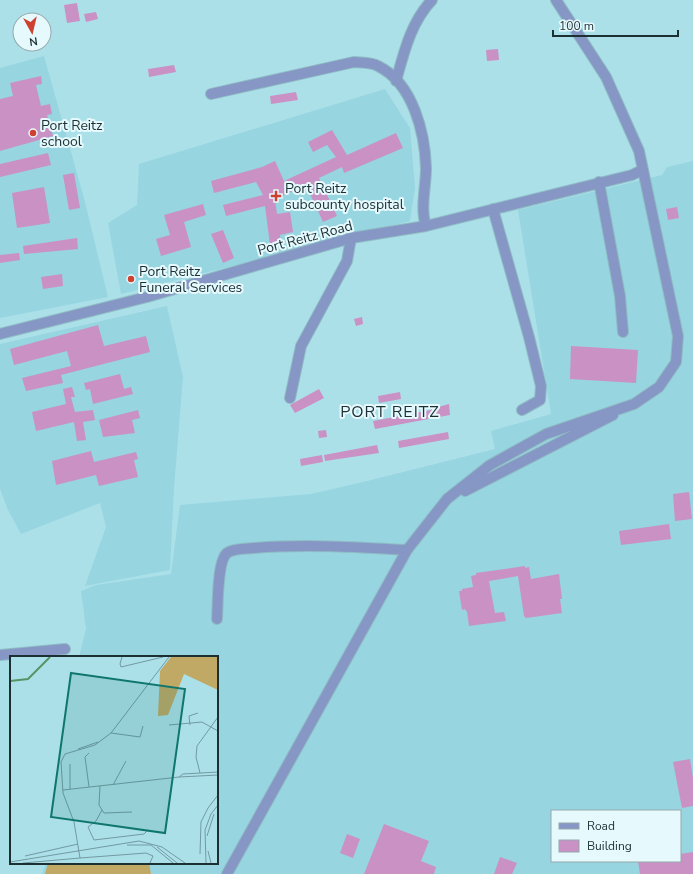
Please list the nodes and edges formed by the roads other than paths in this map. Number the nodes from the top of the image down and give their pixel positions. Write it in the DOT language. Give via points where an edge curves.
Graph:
graph roads {
  1 [pos="432,0"];
  2 [pos="556,0"];
  3 [pos="396,81"];
  4 [pos="211,94"];
  5 [pos="642,170"];
  6 [pos="600,182"];
  7 [pos="493,209"];
  8 [pos="426,226"];
  9 [pos="351,238"];
  10 [pos="623,332"];
  11 [pos="0,334"];
  12 [pos="290,398"];
  13 [pos="634,404"];
  14 [pos="522,410"];
  15 [pos="447,499"];
  16 [pos="407,550"];
  17 [pos="217,619"];
  18 [pos="65,649"];
  19 [pos="0,655"];
  20 [pos="227,874"];
  1 -- 3 [label="street" via="423,10 407,40"];
  2 -- 5 [label="street" via="606,77 639,151"];
  3 -- 4 [label="street" via="378,66 354,62"];
  3 -- 8 [label="street" via="413,105 420,124 426,167"];
  5 -- 6 [label="street, Port Reitz Road" via="632,175"];
  5 -- 13 [label="street" via="678,336 676,362 659,387"];
  6 -- 7 [label="street, Port Reitz Road"];
  6 -- 10 [label="street" via="620,296"];
  7 -- 8 [label="street, Port Reitz Road"];
  7 -- 14 [label="street" via="541,386 540,400"];
  8 -- 9 [label="street, Port Reitz Road"];
  9 -- 11 [label="street, Port Reitz Road" via="147,297"];
  9 -- 12 [label="street" via="347,261 301,346"];
  13 -- 15 [label="street"];
  13 -- 15 [label="street" via="546,434 490,465"];
  15 -- 16 [label="street"];
  16 -- 17 [label="street" via="324,545 251,548 227,553 221,561"];
  16 -- 20 [label="street"];
  18 -- 19 [label="street"];
}
